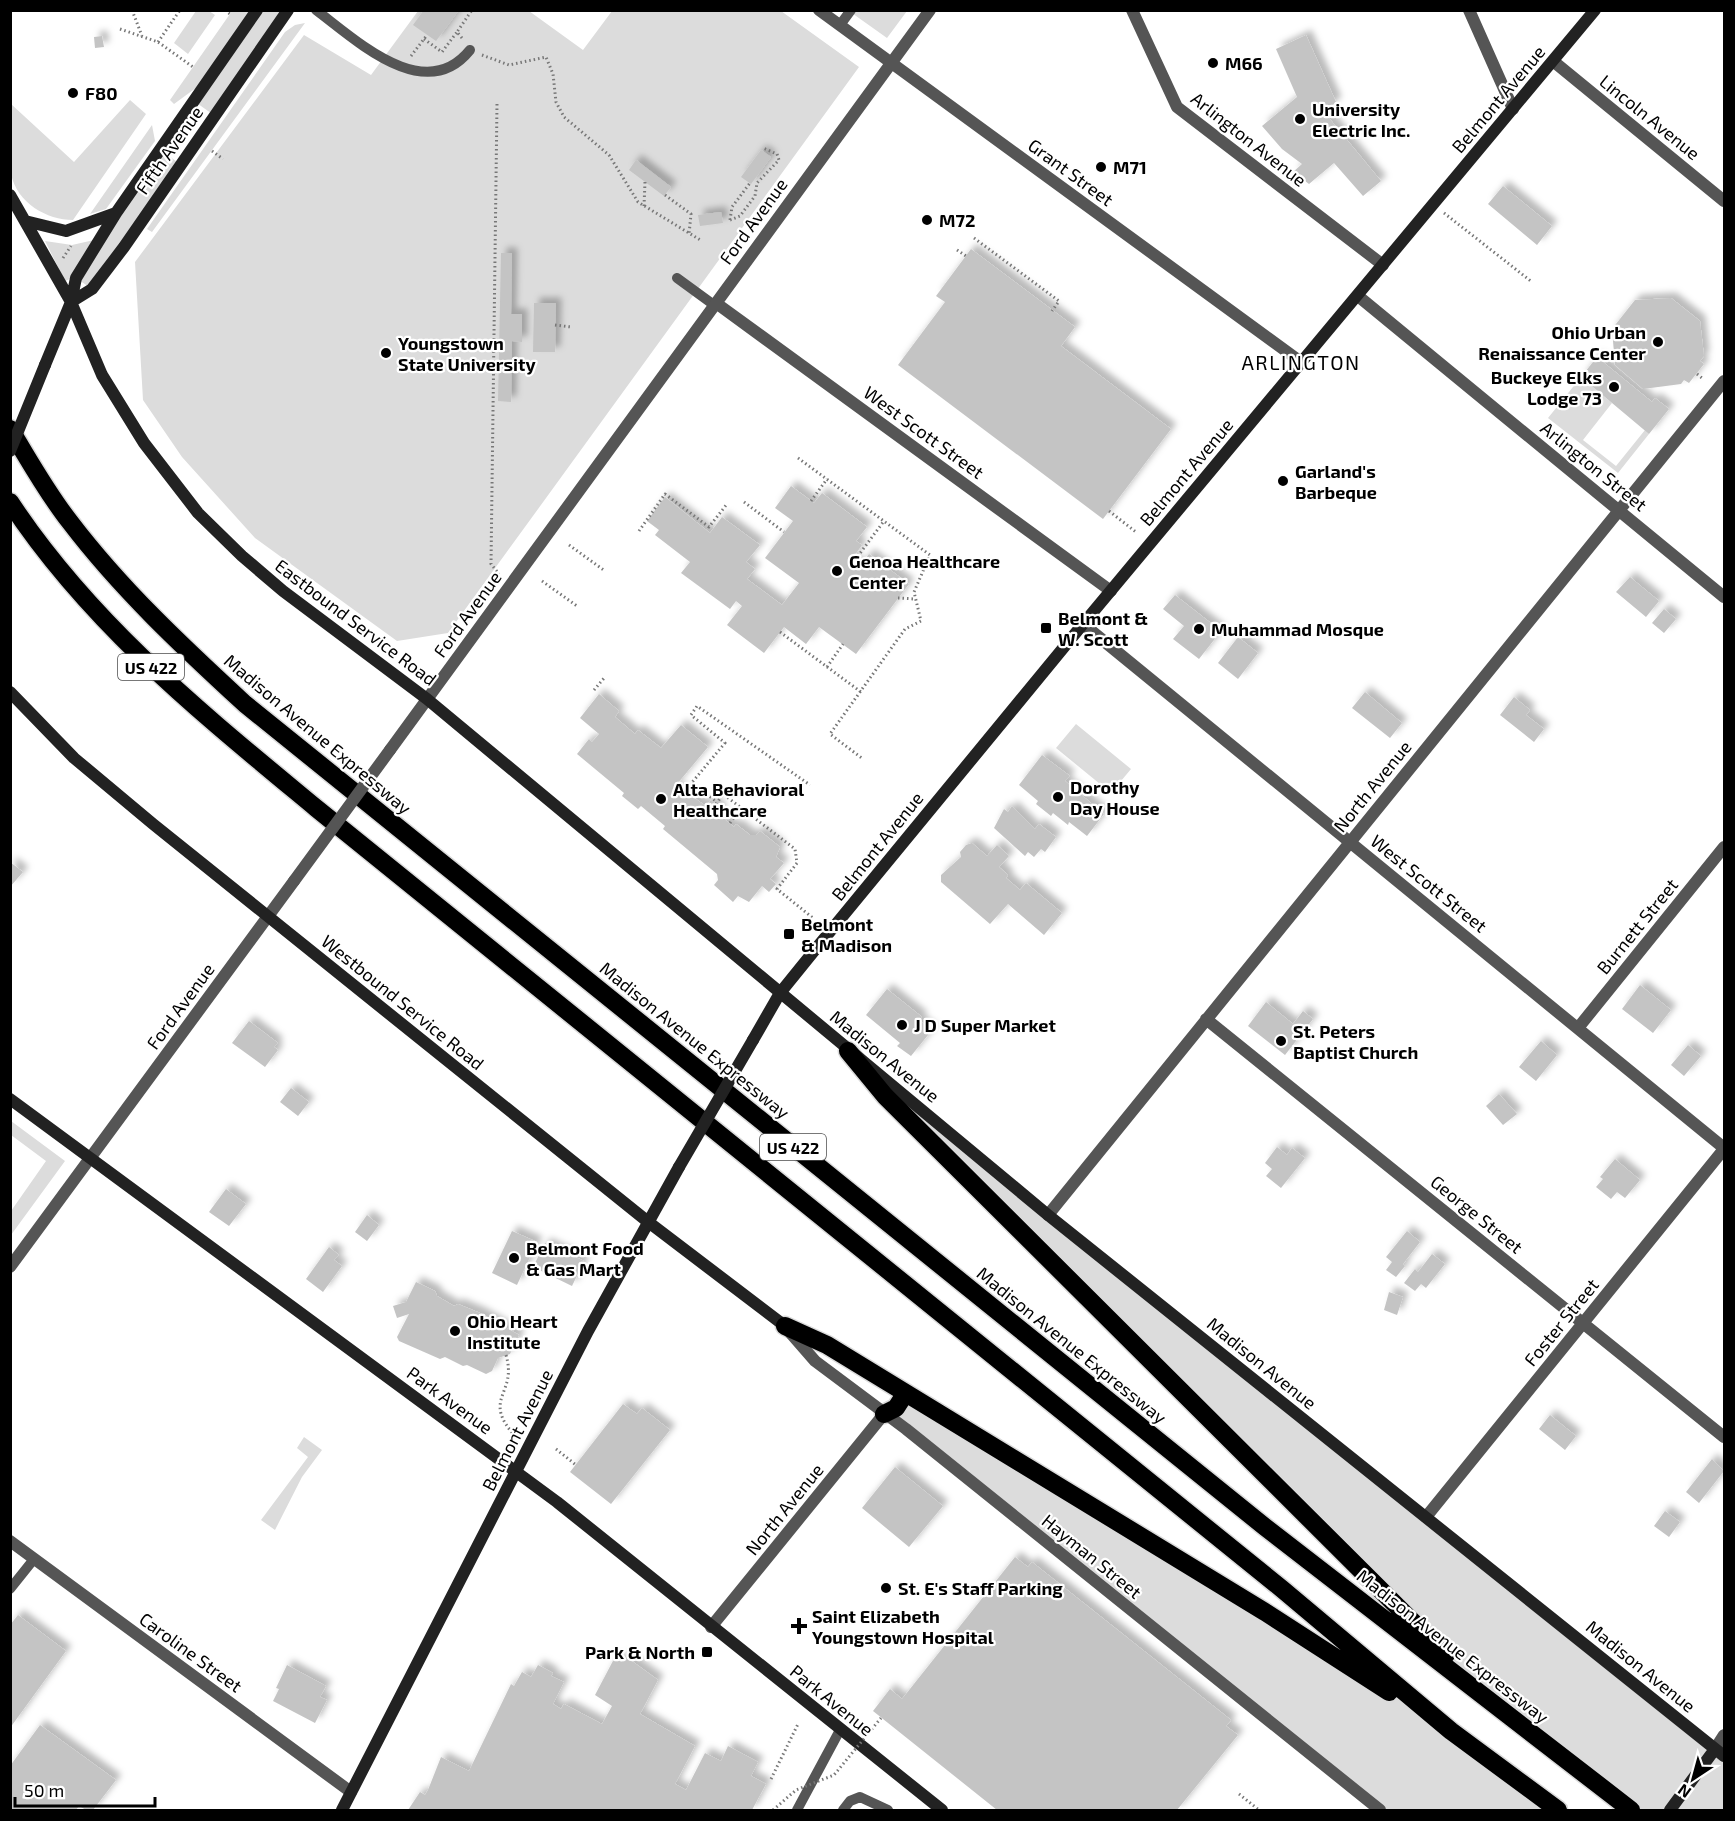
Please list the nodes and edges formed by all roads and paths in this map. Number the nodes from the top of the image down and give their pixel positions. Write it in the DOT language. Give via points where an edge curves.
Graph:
graph roads {
  1 [pos="132,10"];
  2 [pos="180,10"];
  3 [pos="225,10"];
  4 [pos="257,10"];
  5 [pos="288,10"];
  6 [pos="316,10"];
  7 [pos="472,10"];
  8 [pos="819,10"];
  9 [pos="851,10"];
  10 [pos="930,10"];
  11 [pos="1132,10"];
  12 [pos="1469,10"];
  13 [pos="1595,10"];
  14 [pos="230,14"];
  15 [pos="840,26"];
  16 [pos="120,29"];
  17 [pos="457,32"];
  18 [pos="427,35"];
  19 [pos="142,36"];
  20 [pos="424,39"];
  21 [pos="158,42"];
  22 [pos="470,50"];
  23 [pos="1553,61"];
  24 [pos="892,63"];
  25 [pos="193,67"];
  26 [pos="404,68"];
  27 [pos="496,104"];
  28 [pos="1514,109"];
  29 [pos="763,148"];
  30 [pos="212,151"];
  31 [pos="223,159"];
  32 [pos="645,182"];
  33 [pos="750,183"];
  34 [pos="10,195"];
  35 [pos="665,195"];
  36 [pos="1725,201"];
  37 [pos="1434,204"];
  38 [pos="644,206"];
  39 [pos="116,213"];
  40 [pos="25,221"];
  41 [pos="689,234"];
  42 [pos="974,238"];
  43 [pos="702,241"];
  44 [pos="957,249"];
  45 [pos="966,256"];
  46 [pos="1383,265"];
  47 [pos="677,278"];
  48 [pos="1532,282"];
  49 [pos="1358,296"];
  50 [pos="71,302"];
  51 [pos="715,304"];
  52 [pos="1053,311"];
  53 [pos="555,326"];
  54 [pos="571,327"];
  55 [pos="1301,362"];
  56 [pos="1696,374"];
  57 [pos="1702,378"];
  58 [pos="1725,381"];
  59 [pos="10,429"];
  60 [pos="10,451"];
  61 [pos="798,458"];
  62 [pos="827,479"];
  63 [pos="811,501"];
  64 [pos="10,502"];
  65 [pos="744,502"];
  66 [pos="727,504"];
  67 [pos="1620,510"];
  68 [pos="1109,511"];
  69 [pos="884,521"];
  70 [pos="639,531"];
  71 [pos="784,532"];
  72 [pos="1136,532"];
  73 [pos="568,544"];
  74 [pos="855,560"];
  75 [pos="605,571"];
  76 [pos="499,574"];
  77 [pos="542,581"];
  78 [pos="1111,591"];
  79 [pos="1725,597"];
  80 [pos="898,598"];
  81 [pos="915,598"];
  82 [pos="577,606"];
  83 [pos="1083,624"];
  84 [pos="780,632"];
  85 [pos="843,644"];
  86 [pos="827,667"];
  87 [pos="605,677"];
  88 [pos="594,690"];
  89 [pos="10,692"];
  90 [pos="861,692"];
  91 [pos="427,699"];
  92 [pos="863,759"];
  93 [pos="692,783"];
  94 [pos="810,785"];
  95 [pos="684,792"];
  96 [pos="741,808"];
  97 [pos="730,823"];
  98 [pos="774,833"];
  99 [pos="770,839"];
  100 [pos="1350,842"];
  101 [pos="1725,847"];
  102 [pos="268,916"];
  103 [pos="813,918"];
  104 [pos="780,993"];
  105 [pos="1206,1019"];
  106 [pos="1578,1028"];
  107 [pos="848,1051"];
  108 [pos="10,1099"];
  109 [pos="1725,1148"];
  110 [pos="91,1157"];
  111 [pos="1048,1215"];
  112 [pos="647,1221"];
  113 [pos="10,1267"];
  114 [pos="1583,1323"];
  115 [pos="785,1326"];
  116 [pos="506,1355"];
  117 [pos="905,1394"];
  118 [pos="884,1414"];
  119 [pos="1725,1437"];
  120 [pos="528,1449"];
  121 [pos="556,1449"];
  122 [pos="576,1465"];
  123 [pos="516,1472"];
  124 [pos="1426,1517"];
  125 [pos="10,1541"];
  126 [pos="34,1558"];
  127 [pos="10,1589"];
  128 [pos="711,1627"];
  129 [pos="1502,1711"];
  130 [pos="880,1718"];
  131 [pos="798,1724"];
  132 [pos="840,1730"];
  133 [pos="1451,1731"];
  134 [pos="1725,1735"];
  135 [pos="1720,1752"];
  136 [pos="771,1779"];
  137 [pos="351,1792"];
  138 [pos="1239,1794"];
  139 [pos="342,1810"];
  140 [pos="773,1810"];
  141 [pos="797,1810"];
  142 [pos="843,1810"];
  143 [pos="888,1810"];
  144 [pos="942,1810"];
  145 [pos="1259,1810"];
  146 [pos="1380,1810"];
  147 [pos="1558,1810"];
  148 [pos="1630,1810"];
  149 [pos="1670,1810"];
  1 -- 19 [label="path"];
  2 -- 21 [label="path"];
  3 -- 14 [label="path"];
  4 -- 39 [label="main road, Fifth Avenue"];
  5 -- 50 [label="main road, Fifth Avenue" via="124,247 92,289"];
  6 -- 26 [label="lane" via="383,59"];
  7 -- 17 [label="path"];
  8 -- 15 [label="street, Grant Street"];
  9 -- 15 [label="lane"];
  10 -- 24 [label="street, Ford Avenue"];
  11 -- 46 [label="street, Arlington Avenue" via="1177,107"];
  12 -- 28 [label="street"];
  13 -- 23 [label="main road, Belmont Avenue"];
  15 -- 24 [label="street, Grant Street"];
  16 -- 19 [label="path"];
  17 -- 20 [label="path" via="442,52"];
  17 -- 22 [label="path"];
  18 -- 20 [label="path"];
  19 -- 21 [label="path"];
  20 -- 26 [label="path"];
  21 -- 25 [label="path"];
  22 -- 26 [label="lane" via="463,59 436,72"];
  22 -- 38 [label="path" via="509,65 546,57 553,74 556,102 564,117 609,155"];
  23 -- 28 [label="main road, Belmont Avenue"];
  23 -- 36 [label="street, Lincoln Avenue"];
  24 -- 51 [label="street, Ford Avenue"];
  24 -- 55 [label="street, Grant Street"];
  27 -- 76 [label="path" via="491,564"];
  28 -- 37 [label="main road, Belmont Avenue"];
  29 -- 33 [label="path" via="777,154 779,160 757,183 755,196 740,216 730,220 732,207"];
  30 -- 31 [label="path"];
  32 -- 38 [label="path"];
  34 -- 40 [label="main road, Eastbound Service Road"];
  35 -- 41 [label="path" via="691,214"];
  37 -- 46 [label="main road, Belmont Avenue"];
  37 -- 48 [label="path"];
  38 -- 41 [label="path"];
  39 -- 40 [label="main road" via="66,231"];
  39 -- 50 [label="main road, Fifth Avenue" via="76,278"];
  40 -- 50 [label="main road, Eastbound Service Road"];
  41 -- 43 [label="path"];
  42 -- 52 [label="path" via="1059,301"];
  44 -- 45 [label="path"];
  46 -- 49 [label="main road, Belmont Avenue"];
  47 -- 51 [label="lane"];
  49 -- 55 [label="main road, Belmont Avenue"];
  49 -- 67 [label="street, Arlington Street"];
  50 -- 60 [label="main road, Fifth Avenue, bridge"];
  50 -- 91 [label="main road, Eastbound Service Road" via="102,375 144,443 198,513 283,591"];
  51 -- 78 [label="street, West Scott Street"];
  51 -- 91 [label="street, Ford Avenue"];
  53 -- 54 [label="path"];
  55 -- 78 [label="main road, Belmont Avenue"];
  56 -- 57 [label="path"];
  58 -- 67 [label="street, North Avenue"];
  59 -- 129 [label="highway, Madison Avenue Expressway / US 422" via="45,487 95,555 164,630 245,704 1265,1527"];
  61 -- 62 [label="path"];
  62 -- 63 [label="path"];
  62 -- 69 [label="path"];
  64 -- 133 [label="highway, US 422" via="84,598 174,690 1282,1589"];
  65 -- 71 [label="path"];
  66 -- 70 [label="path" via="710,527 665,494"];
  67 -- 79 [label="street, Arlington Street"];
  67 -- 100 [label="street, North Avenue"];
  68 -- 72 [label="path"];
  69 -- 74 [label="path"];
  69 -- 81 [label="path" via="930,555 917,583"];
  73 -- 75 [label="path"];
  77 -- 82 [label="path"];
  78 -- 83 [label="main road, Belmont Avenue"];
  80 -- 81 [label="path"];
  81 -- 90 [label="path" via="921,621 905,629"];
  83 -- 100 [label="street, West Scott Street"];
  83 -- 104 [label="main road, Belmont Avenue"];
  84 -- 86 [label="path"];
  85 -- 86 [label="path"];
  86 -- 90 [label="path"];
  87 -- 88 [label="path"];
  89 -- 102 [label="main road, Westbound Service Road" via="74,758"];
  90 -- 92 [label="path" via="830,734"];
  91 -- 102 [label="street, Ford Avenue, bridge"];
  91 -- 104 [label="main road, Eastbound Service Road"];
  93 -- 94 [label="path" via="725,743 691,715 697,706"];
  93 -- 95 [label="path"];
  93 -- 96 [label="path" via="716,803 723,794"];
  96 -- 97 [label="path"];
  96 -- 98 [label="path"];
  98 -- 99 [label="path"];
  98 -- 103 [label="path" via="795,849 799,858 776,888"];
  100 -- 105 [label="street, North Avenue"];
  100 -- 106 [label="street, West Scott Street"];
  101 -- 106 [label="street, Burnett Street"];
  102 -- 110 [label="street, Ford Avenue"];
  102 -- 112 [label="main road, Westbound Service Road"];
  104 -- 107 [label="main road, Madison Avenue"];
  104 -- 112 [label="main road, Belmont Avenue, bridge"];
  105 -- 111 [label="street, North Avenue"];
  105 -- 114 [label="street, George Street"];
  106 -- 109 [label="street, West Scott Street"];
  107 -- 111 [label="main road, Madison Avenue" via="898,1088"];
  107 -- 129 [label="highway" via="885,1096"];
  108 -- 110 [label="main road, Park Avenue"];
  109 -- 114 [label="street, Foster Street"];
  110 -- 113 [label="street, Ford Avenue"];
  110 -- 123 [label="main road, Park Avenue"];
  111 -- 124 [label="main road, Madison Avenue"];
  112 -- 115 [label="main road, Westbound Service Road"];
  112 -- 120 [label="main road, Belmont Avenue"];
  114 -- 119 [label="street, George Street"];
  114 -- 124 [label="street, Foster Street"];
  115 -- 117 [label="highway" via="827,1345"];
  115 -- 118 [label="street, Hayman Street" via="815,1361"];
  116 -- 120 [label="path" via="510,1377 499,1412 504,1424"];
  117 -- 118 [label="highway" via="896,1408"];
  117 -- 133 [label="highway" via="1265,1612"];
  118 -- 128 [label="street, North Avenue"];
  118 -- 146 [label="street, Hayman Street"];
  120 -- 123 [label="main road, Belmont Avenue"];
  121 -- 122 [label="path"];
  123 -- 128 [label="main road, Park Avenue"];
  123 -- 137 [label="main road, Belmont Avenue"];
  124 -- 135 [label="main road, Madison Avenue"];
  125 -- 126 [label="street, Caroline Street"];
  126 -- 127 [label="lane"];
  126 -- 137 [label="street, Caroline Street"];
  128 -- 132 [label="main road, Park Avenue"];
  129 -- 148 [label="highway, Madison Avenue Expressway / US 422"];
  130 -- 140 [label="path, bridge" via="834,1775 796,1790"];
  131 -- 136 [label="path"];
  132 -- 141 [label="lane"];
  132 -- 144 [label="main road, Park Avenue"];
  133 -- 147 [label="highway, US 422"];
  134 -- 135 [label="street"];
  135 -- 149 [label="main road"];
  137 -- 139 [label="main road, Belmont Avenue"];
  138 -- 145 [label="path"];
  142 -- 143 [label="lane" via="860,1797"];
}
